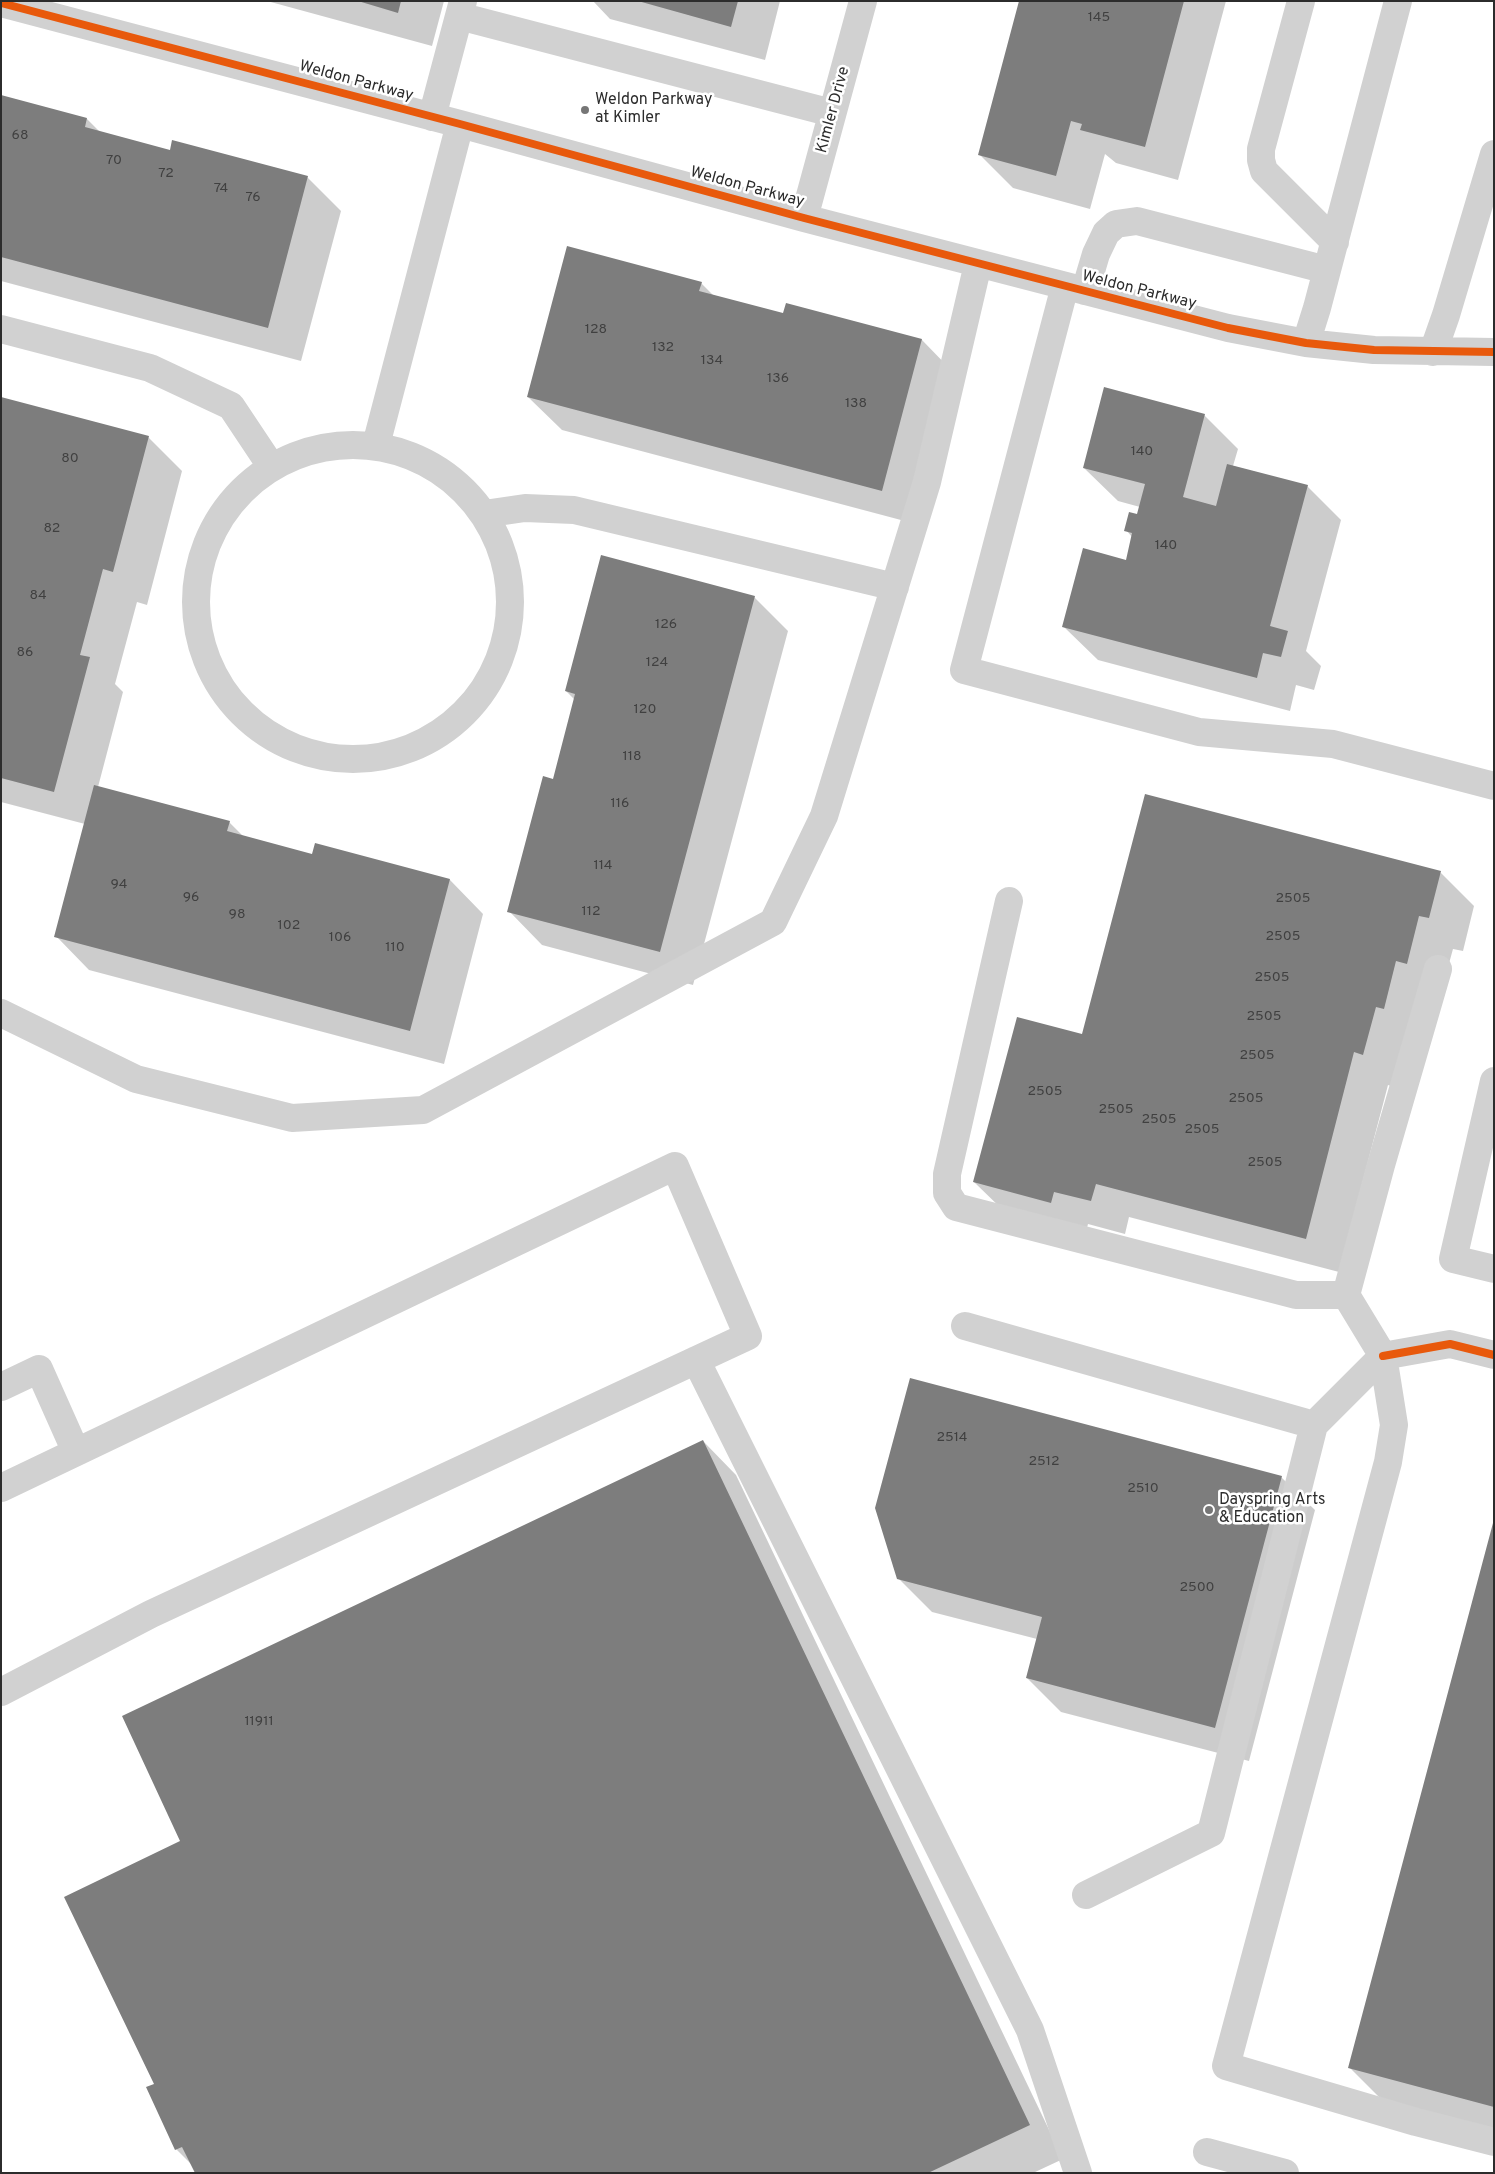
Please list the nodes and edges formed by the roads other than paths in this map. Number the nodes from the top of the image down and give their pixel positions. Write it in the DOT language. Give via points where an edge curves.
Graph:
graph roads {
  1 [pos="863,1"];
  2 [pos="1301,1"];
  3 [pos="1398,1"];
  4 [pos="1,3"];
  5 [pos="461,8"];
  6 [pos="832,114"];
  7 [pos="432,117"];
  8 [pos="460,124"];
  9 [pos="1494,154"];
  10 [pos="804,218"];
  11 [pos="1335,242"];
  12 [pos="978,264"];
  13 [pos="1327,270"];
  14 [pos="1075,289"];
  15 [pos="1,329"];
  16 [pos="1306,343"];
  17 [pos="1433,352"];
  18 [pos="1494,352"];
  19 [pos="376,445"];
  20 [pos="271,466"];
  21 [pos="484,514"];
  22 [pos="895,587"];
  23 [pos="1494,786"];
  24 [pos="1010,901"];
  25 [pos="1438,969"];
  26 [pos="1,1013"];
  27 [pos="1494,1081"];
  28 [pos="1494,1269"];
  29 [pos="1346,1295"];
  30 [pos="965,1326"];
  31 [pos="1494,1355"];
  32 [pos="1383,1356"];
  33 [pos="696,1360"];
  34 [pos="1,1387"];
  35 [pos="1314,1426"];
  36 [pos="76,1452"];
  37 [pos="1,1488"];
  38 [pos="1,1692"];
  39 [pos="1086,1895"];
  40 [pos="1494,2142"];
  41 [pos="1207,2152"];
  42 [pos="1078,2173"];
  43 [pos="1285,2173"];
  1 -- 6 [label="street, Kimler Drive"];
  2 -- 11 [label="street" via="1260,149 1261,160 1264,171"];
  3 -- 11 [label="street"];
  4 -- 7 [label="street, Weldon Parkway"];
  5 -- 6 [label="street"];
  5 -- 7 [label="street"];
  6 -- 10 [label="street, Kimler Drive"];
  7 -- 8 [label="street, Weldon Parkway"];
  8 -- 10 [label="street, Weldon Parkway"];
  8 -- 19 [label="street"];
  9 -- 17 [label="street"];
  10 -- 12 [label="street, Weldon Parkway"];
  11 -- 13 [label="street"];
  12 -- 14 [label="street, Weldon Parkway"];
  12 -- 22 [label="street" via="927,482"];
  13 -- 14 [label="street" via="1136,221 1116,224 1106,233"];
  13 -- 16 [label="street"];
  14 -- 16 [label="street, Weldon Parkway" via="1228,328"];
  14 -- 23 [label="street" via="964,670 1200,732 1333,744"];
  15 -- 20 [label="street" via="150,368 231,406"];
  16 -- 17 [label="street, Weldon Parkway"];
  17 -- 18 [label="street, Weldon Parkway"];
  19 -- 20 [label="street" via="321,447"];
  19 -- 21 [label="street" via="418,458 455,481"];
  20 -- 21 [label="street" via="230,502 204,548 194,601 203,654 229,700 268,736 317,756 371,759 422,744 465,712 496,668 510,616 506,563"];
  21 -- 22 [label="street" via="525,508 574,510"];
  22 -- 26 [label="street" via="824,816 773,922 422,1110 292,1118 136,1079"];
  24 -- 29 [label="street" via="947,1174 947,1193 956,1207 1296,1295"];
  25 -- 29 [label="street"];
  27 -- 28 [label="street" via="1453,1258"];
  29 -- 32 [label="street"];
  30 -- 35 [label="street"];
  31 -- 32 [label="street" via="1450,1344"];
  32 -- 35 [label="street"];
  32 -- 40 [label="street" via="1394,1425 1388,1462 1226,2066"];
  33 -- 36 [label="street" via="748,1336 675,1166"];
  33 -- 38 [label="street" via="151,1614"];
  33 -- 42 [label="street" via="1030,2030"];
  34 -- 36 [label="street" via="39,1369"];
  35 -- 39 [label="street" via="1211,1833"];
  36 -- 37 [label="street"];
  41 -- 43 [label="street"];
}
